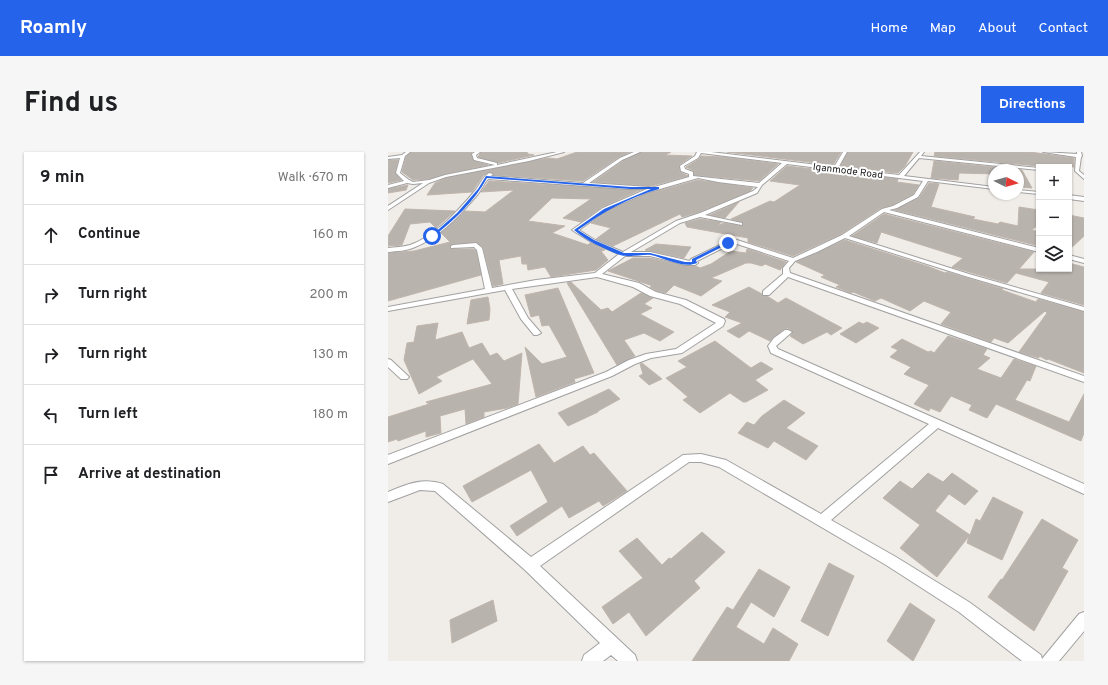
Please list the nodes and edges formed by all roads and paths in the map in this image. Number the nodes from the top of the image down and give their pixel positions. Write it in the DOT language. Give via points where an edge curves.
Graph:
graph roads {
  1 [pos="408,152"];
  2 [pos="478,152"];
  3 [pos="562,152"];
  4 [pos="638,152"];
  5 [pos="700,152"];
  6 [pos="845,152"];
  7 [pos="922,152"];
  8 [pos="1046,152"];
  9 [pos="1080,154"];
  10 [pos="403,156"];
  11 [pos="917,157"];
  12 [pos="388,158"];
  13 [pos="786,162"];
  14 [pos="505,165"];
  15 [pos="836,169"];
  16 [pos="1036,169"];
  17 [pos="1072,173"];
  18 [pos="1079,174"];
  19 [pos="901,176"];
  20 [pos="486,177"];
  21 [pos="690,178"];
  22 [pos="1084,178"];
  23 [pos="926,180"];
  24 [pos="407,181"];
  25 [pos="430,181"];
  26 [pos="585,184"];
  27 [pos="760,185"];
  28 [pos="388,186"];
  29 [pos="988,187"];
  30 [pos="658,188"];
  31 [pos="1024,192"];
  32 [pos="1036,193"];
  33 [pos="1072,197"];
  34 [pos="1084,199"];
  35 [pos="388,208"];
  36 [pos="884,210"];
  37 [pos="702,214"];
  38 [pos="740,224"];
  39 [pos="844,236"];
  40 [pos="453,247"];
  41 [pos="1036,249"];
  42 [pos="388,250"];
  43 [pos="623,254"];
  44 [pos="1072,258"];
  45 [pos="793,260"];
  46 [pos="1084,261"];
  47 [pos="788,274"];
  48 [pos="598,276"];
  49 [pos="507,287"];
  50 [pos="489,291"];
  51 [pos="766,293"];
  52 [pos="1084,308"];
  53 [pos="388,309"];
  54 [pos="788,332"];
  55 [pos="537,333"];
  56 [pos="388,362"];
  57 [pos="404,377"];
  58 [pos="1084,379"];
  59 [pos="937,423"];
  60 [pos="388,460"];
  61 [pos="1084,489"];
  62 [pos="388,497"];
  63 [pos="822,520"];
  64 [pos="530,565"];
  65 [pos="1084,619"];
  66 [pos="612,644"];
  67 [pos="590,661"];
  68 [pos="629,661"];
  69 [pos="1034,661"];
  70 [pos="1049,661"];
  1 -- 10 [label="street"];
  2 -- 14 [label="street" via="474,154 475,159"];
  3 -- 14 [label="street"];
  4 -- 26 [label="street" via="621,159"];
  5 -- 13 [label="street, Iganmode Road"];
  5 -- 21 [label="street" via="697,157 682,166 683,170 691,173"];
  6 -- 15 [label="street"];
  7 -- 11 [label="street"];
  8 -- 9 [label="street"];
  9 -- 18 [label="street" via="1077,171"];
  10 -- 12 [label="street"];
  10 -- 24 [label="street" via="398,173"];
  11 -- 16 [label="street"];
  11 -- 19 [label="street"];
  13 -- 15 [label="street, Iganmode Road"];
  13 -- 27 [label="street"];
  14 -- 20 [label="street"];
  14 -- 25 [label="street"];
  15 -- 19 [label="street, Iganmode Road"];
  17 -- 18 [label="street"];
  18 -- 22 [label="street"];
  19 -- 23 [label="street, Iganmode Road"];
  20 -- 26 [label="street"];
  20 -- 42 [label="street" via="479,190 458,214 432,236 412,246"];
  21 -- 27 [label="street"];
  21 -- 30 [label="street"];
  23 -- 29 [label="street, Iganmode Road"];
  23 -- 36 [label="street" via="916,196"];
  24 -- 25 [label="street"];
  24 -- 28 [label="street"];
  25 -- 35 [label="street"];
  26 -- 30 [label="street"];
  27 -- 37 [label="street" via="755,192"];
  30 -- 43 [label="street" via="605,210 575,230"];
  31 -- 32 [label="street"];
  33 -- 34 [label="street"];
  36 -- 39 [label="street"];
  36 -- 41 [label="street"];
  37 -- 38 [label="street"];
  37 -- 43 [label="street" via="678,222"];
  39 -- 45 [label="street"];
  39 -- 52 [label="street"];
  40 -- 50 [label="street" via="476,245 480,250"];
  43 -- 45 [label="street" via="650,254 695,263 693,260 728,243 737,242"];
  43 -- 48 [label="street"];
  44 -- 46 [label="street"];
  45 -- 47 [label="street" via="786,268"];
  47 -- 51 [label="street"];
  47 -- 58 [label="street"];
  48 -- 49 [label="street"];
  48 -- 60 [label="street" via="636,285 653,294 683,302 720,321 720,324 679,352 649,356 632,362 609,374"];
  49 -- 50 [label="street"];
  49 -- 55 [label="street" via="525,319"];
  50 -- 53 [label="street"];
  54 -- 59 [label="street" via="772,346 774,352"];
  56 -- 57 [label="street"];
  59 -- 61 [label="street"];
  59 -- 63 [label="street"];
  62 -- 64 [label="street" via="418,485 430,484 439,487"];
  63 -- 64 [label="street" via="722,463 687,458"];
  63 -- 69 [label="street" via="964,607"];
  64 -- 66 [label="street"];
  65 -- 70 [label="street"];
  66 -- 67 [label="street"];
  66 -- 68 [label="street"];
}
